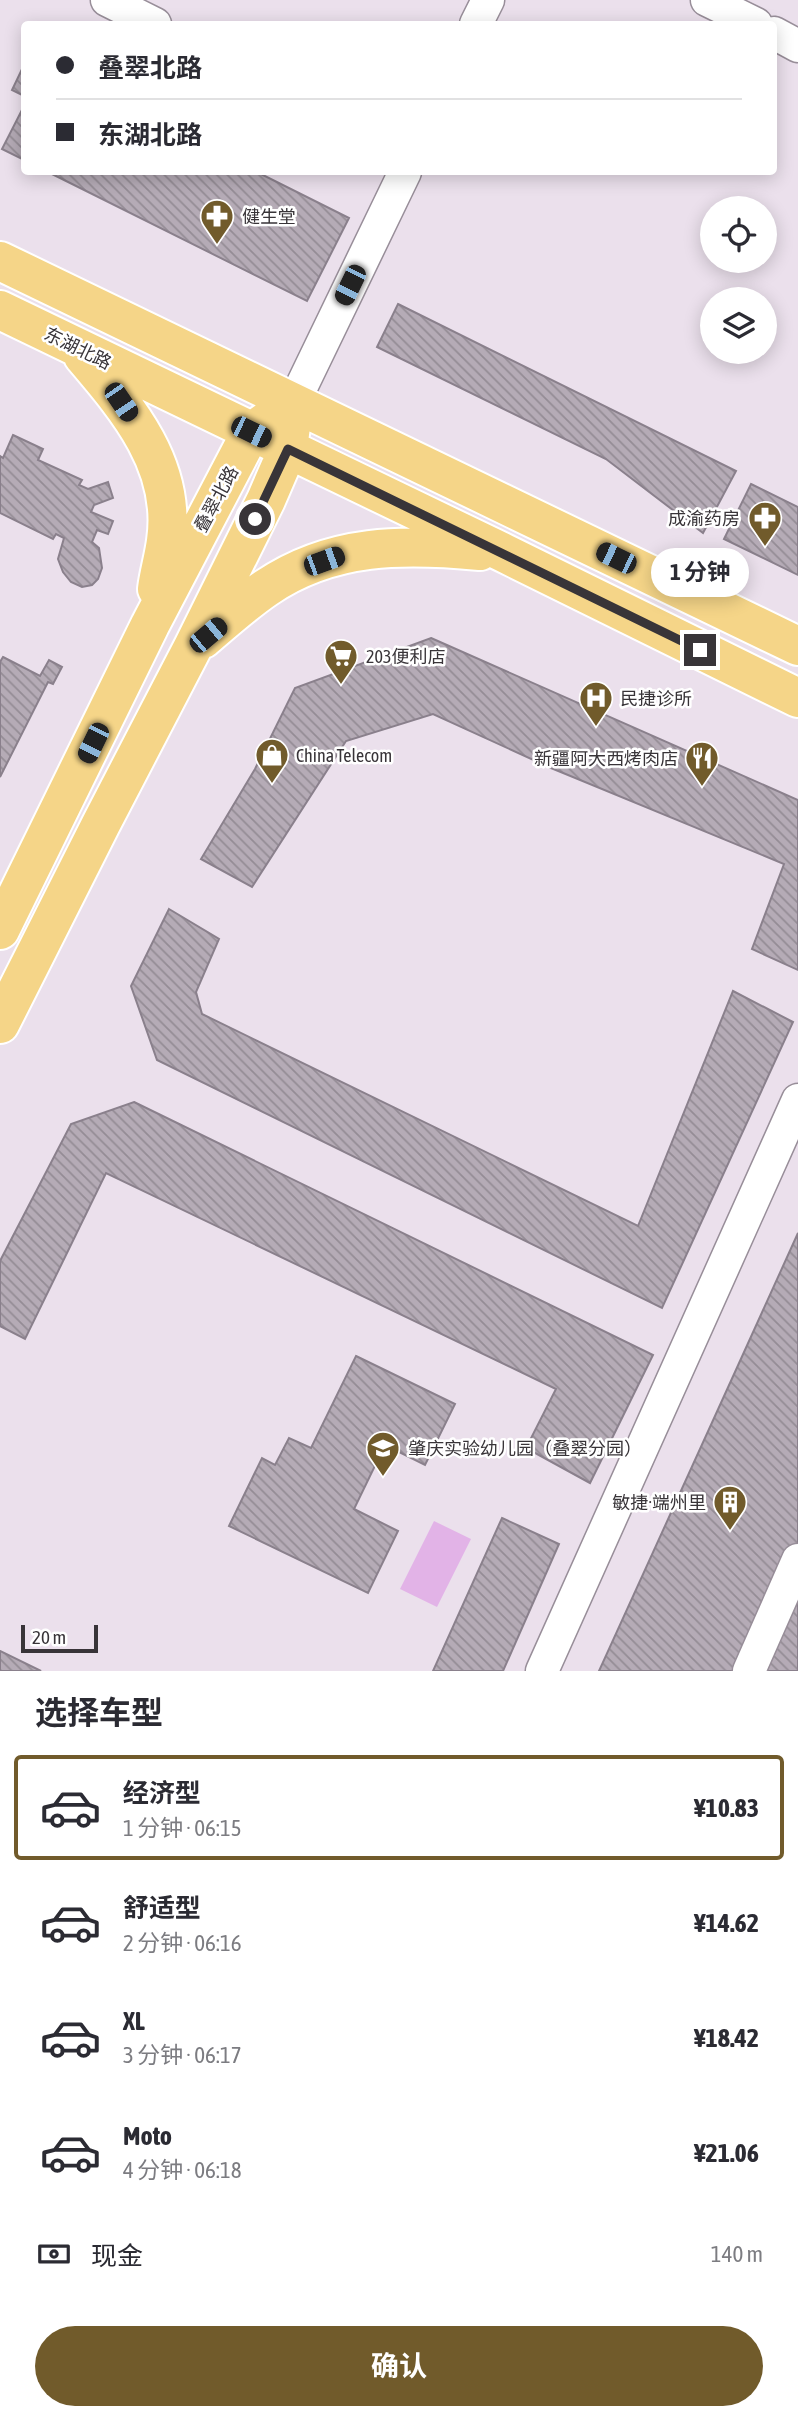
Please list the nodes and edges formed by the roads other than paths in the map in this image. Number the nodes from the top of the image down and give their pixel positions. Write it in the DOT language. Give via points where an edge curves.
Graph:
graph roads {
  1 [pos="107,0"];
  2 [pos="488,0"];
  3 [pos="707,0"];
  4 [pos="149,21"];
  5 [pos="478,21"];
  6 [pos="750,21"];
  7 [pos="777,35"];
  8 [pos="798,46"];
  9 [pos="404,175"];
  10 [pos="0,261"];
  11 [pos="0,310"];
  12 [pos="176,345"];
  13 [pos="74,347"];
  14 [pos="156,386"];
  15 [pos="294,402"];
  16 [pos="251,432"];
  17 [pos="288,449"];
  18 [pos="504,553"];
  19 [pos="150,625"];
  20 [pos="798,646"];
  21 [pos="193,647"];
  22 [pos="798,698"];
  23 [pos="0,930"];
  24 [pos="0,1024"];
  25 [pos="798,1100"];
  26 [pos="798,1560"];
  27 [pos="542,1671"];
  28 [pos="749,1671"];
  1 -- 4 [label="street"];
  2 -- 5 [label="street"];
  3 -- 6 [label="street"];
  7 -- 8 [label="street"];
  9 -- 15 [label="street"];
  10 -- 12 [label="main road"];
  11 -- 13 [label="main road, 东湖北路"];
  12 -- 14 [label="main road"];
  12 -- 15 [label="main road"];
  13 -- 14 [label="main road, 东湖北路"];
  13 -- 19 [label="main road" via="128,411 146,438 156,465 166,503 166,539"];
  14 -- 16 [label="main road, 东湖北路"];
  15 -- 16 [label="main road, 叠翠北路"];
  15 -- 17 [label="main road"];
  15 -- 20 [label="main road"];
  16 -- 17 [label="main road, 东湖北路"];
  16 -- 19 [label="main road, 叠翠北路"];
  17 -- 18 [label="main road, 东湖北路"];
  17 -- 21 [label="main road"];
  18 -- 21 [label="main road" via="390,546 344,553 268,587"];
  18 -- 22 [label="main road, 东湖北路"];
  19 -- 21 [label="main road"];
  19 -- 23 [label="main road, 叠翠北路"];
  21 -- 24 [label="main road"];
  25 -- 27 [label="street"];
  26 -- 28 [label="street"];
}
